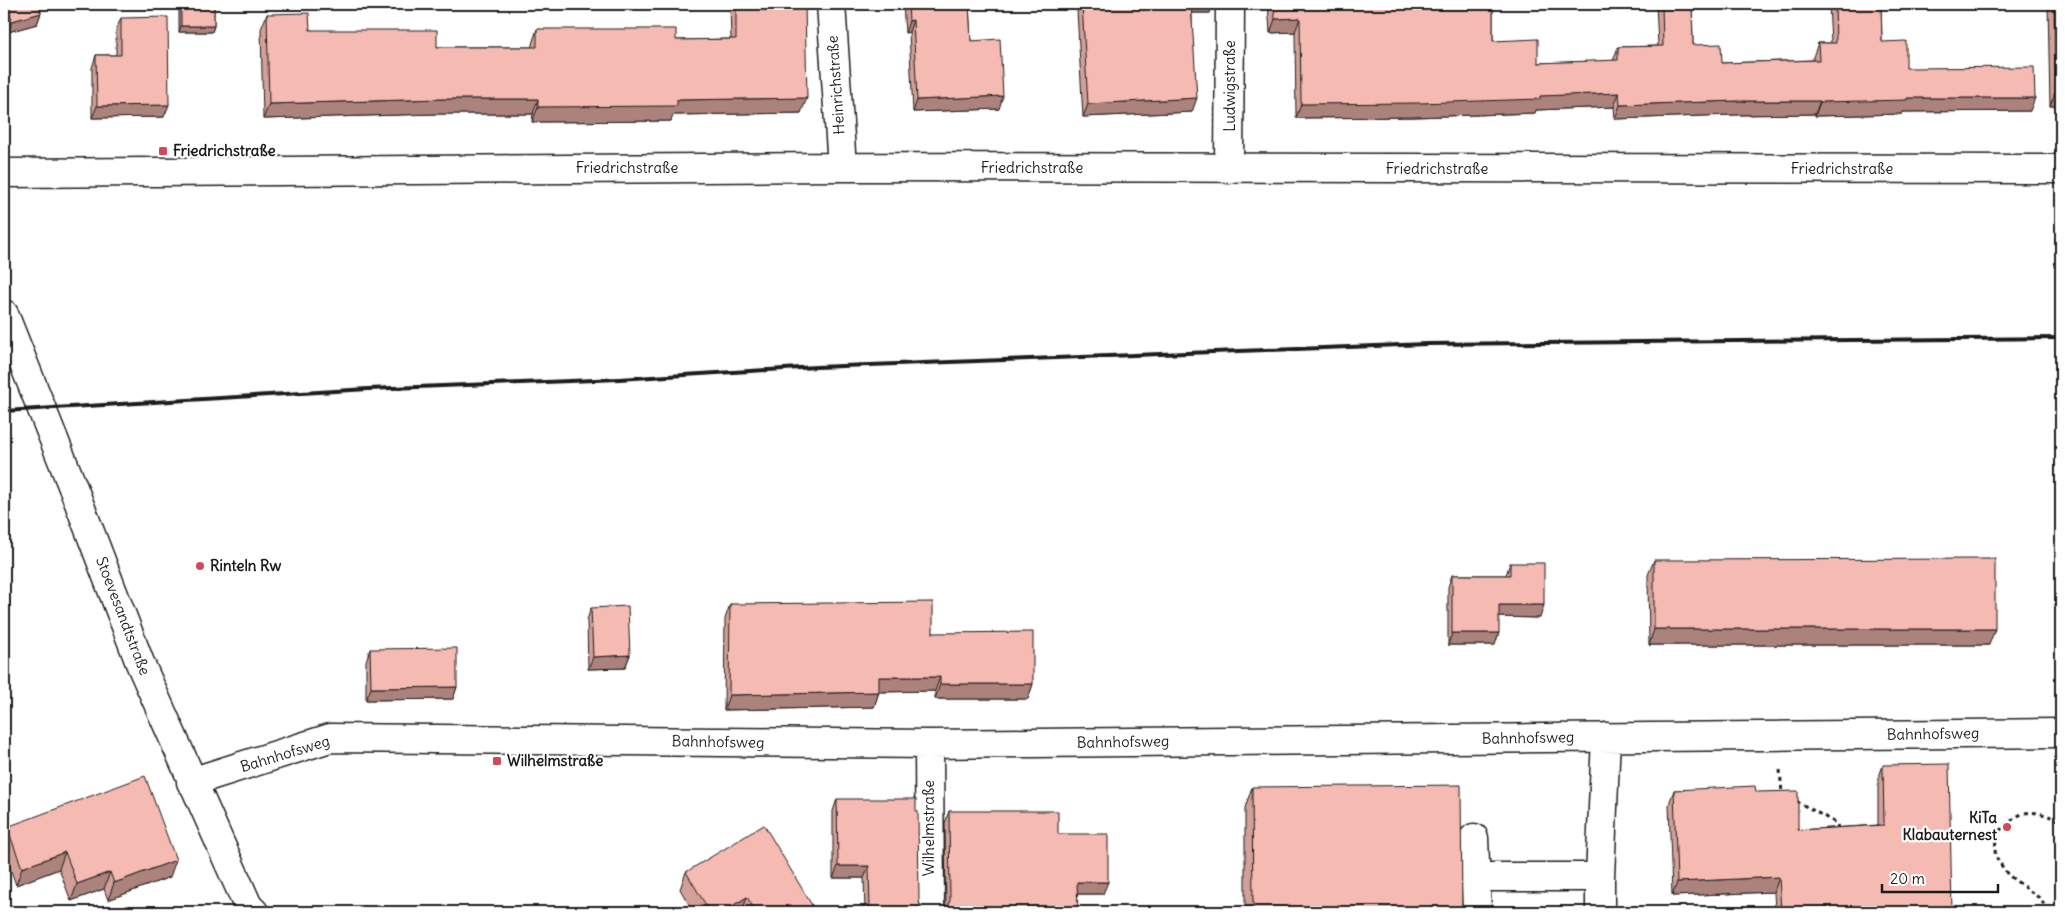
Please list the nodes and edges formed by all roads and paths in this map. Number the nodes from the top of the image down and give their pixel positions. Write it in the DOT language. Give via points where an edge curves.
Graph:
graph roads {
  1 [pos="831,4"];
  2 [pos="1230,4"];
  3 [pos="842,167"];
  4 [pos="1229,169"];
  5 [pos="2061,169"];
  6 [pos="4,173"];
  7 [pos="4,314"];
  8 [pos="2061,733"];
  9 [pos="1778,736"];
  10 [pos="1606,737"];
  11 [pos="929,744"];
  12 [pos="191,782"];
  13 [pos="2061,820"];
  14 [pos="1839,831"];
  15 [pos="1474,838"];
  16 [pos="1476,877"];
  17 [pos="1600,877"];
  18 [pos="254,912"];
  19 [pos="930,912"];
  20 [pos="1477,912"];
  21 [pos="1600,912"];
  22 [pos="2046,912"];
  1 -- 3 [label="street, Heinrichstraße"];
  2 -- 4 [label="street, Ludwigstraße"];
  3 -- 4 [label="street, Friedrichstraße"];
  3 -- 6 [label="street, Friedrichstraße"];
  4 -- 5 [label="street, Friedrichstraße"];
  7 -- 12 [label="street, Stoevesandtstraße" via="140,663"];
  8 -- 9 [label="street, Bahnhofsweg"];
  9 -- 10 [label="street, Bahnhofsweg"];
  9 -- 14 [label="path" via="1780,792 1836,823"];
  10 -- 11 [label="street, Bahnhofsweg"];
  10 -- 17 [label="street"];
  11 -- 12 [label="street, Bahnhofsweg" via="330,738"];
  11 -- 19 [label="street, Wilhelmstraße"];
  12 -- 18 [label="street, Stoevesandtstraße" via="248,906"];
  13 -- 22 [label="path" via="2038,812 2016,815 1996,834 1996,856 2008,875 2042,900"];
  15 -- 16 [label="street"];
  16 -- 17 [label="street"];
  16 -- 20 [label="street"];
  17 -- 21 [label="street"];
}
